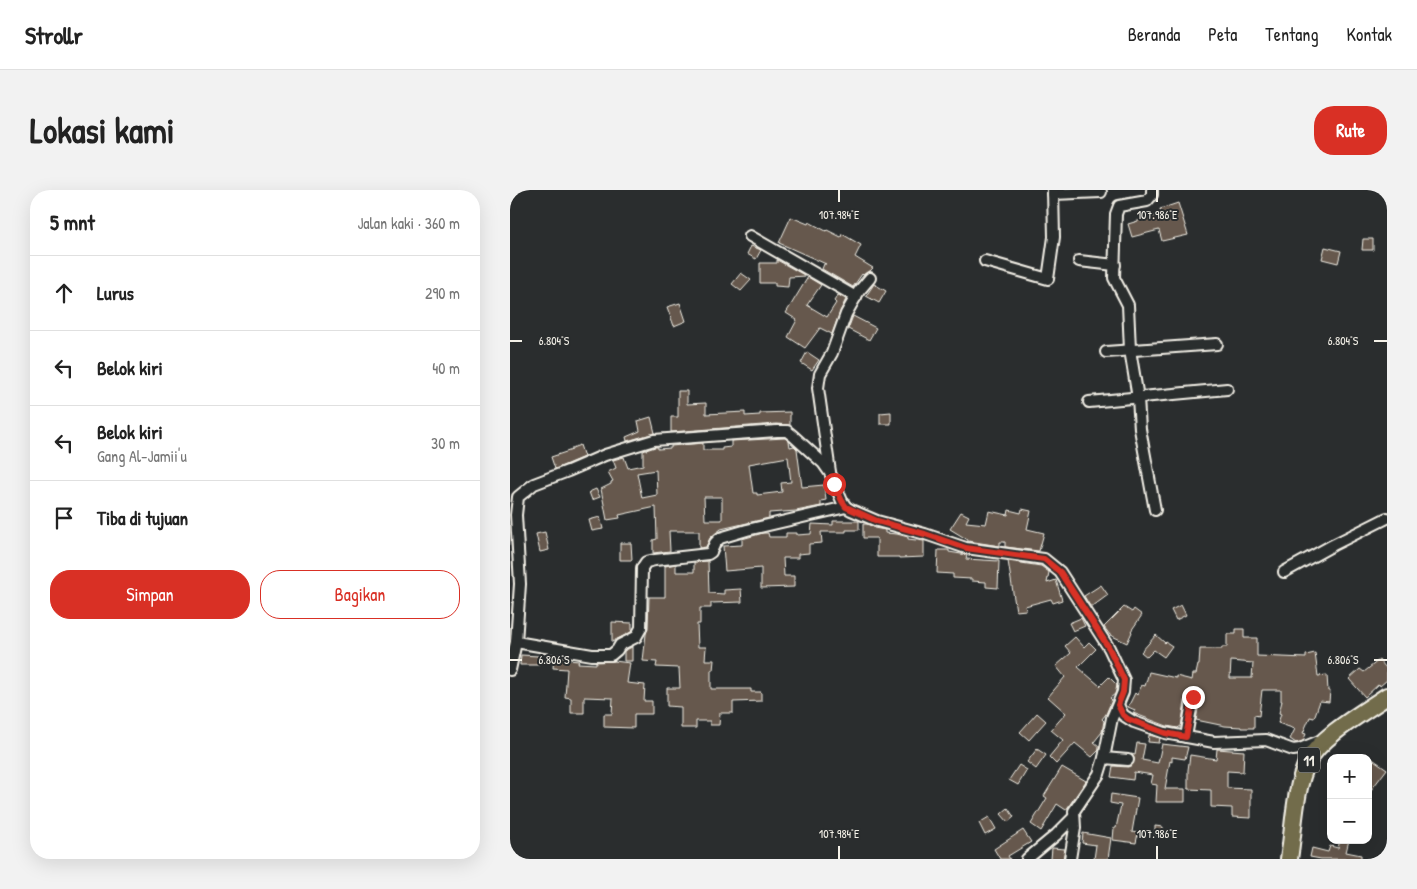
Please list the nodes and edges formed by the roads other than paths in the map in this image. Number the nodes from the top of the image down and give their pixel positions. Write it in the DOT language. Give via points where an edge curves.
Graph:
graph roads {
  1 [pos="1152,190"];
  2 [pos="1053,192"];
  3 [pos="1101,192"];
  4 [pos="750,236"];
  5 [pos="985,261"];
  6 [pos="1079,261"];
  7 [pos="1115,264"];
  8 [pos="870,278"];
  9 [pos="856,297"];
  10 [pos="1217,344"];
  11 [pos="1130,350"];
  12 [pos="1106,352"];
  13 [pos="1227,389"];
  14 [pos="1138,398"];
  15 [pos="1089,402"];
  16 [pos="830,472"];
  17 [pos="846,507"];
  18 [pos="1155,510"];
  19 [pos="1387,519"];
  20 [pos="1284,572"];
  21 [pos="516,642"];
  22 [pos="510,670"];
  23 [pos="1387,696"];
  24 [pos="1193,697"];
  25 [pos="1118,705"];
  26 [pos="1186,737"];
  27 [pos="1328,738"];
  28 [pos="1104,758"];
  29 [pos="1128,760"];
  30 [pos="1074,817"];
  31 [pos="1026,859"];
  32 [pos="1070,859"];
  33 [pos="1289,859"];
  1 -- 7 [label="street" via="1147,201 1119,206"];
  2 -- 3 [label="street"];
  2 -- 5 [label="street" via="1054,237 1048,279"];
  4 -- 9 [label="street"];
  6 -- 7 [label="street"];
  7 -- 11 [label="street" via="1114,278 1128,305"];
  8 -- 9 [label="street"];
  9 -- 16 [label="street" via="820,374 818,388"];
  10 -- 11 [label="street"];
  11 -- 12 [label="street"];
  11 -- 14 [label="street"];
  13 -- 14 [label="street"];
  14 -- 15 [label="street"];
  14 -- 18 [label="street" via="1140,429"];
  16 -- 17 [label="street"];
  16 -- 21 [label="street" via="792,435 777,430 654,440 604,455 534,484 518,497 520,584"];
  17 -- 21 [label="street" via="720,538 708,554 646,562 642,568 641,628 636,637 620,645 611,655 592,655"];
  17 -- 25 [label="street" via="877,521 966,548 1044,559 1054,566 1109,648 1124,680"];
  19 -- 20 [label="street"];
  21 -- 22 [label="street"];
  23 -- 27 [label="highway, 11"];
  24 -- 26 [label="street"];
  25 -- 26 [label="street" via="1123,715 1134,722"];
  25 -- 28 [label="street"];
  26 -- 27 [label="street" via="1221,743 1266,740 1293,750"];
  27 -- 33 [label="highway, 11" via="1304,769"];
  28 -- 29 [label="street"];
  28 -- 30 [label="street" via="1099,774 1076,807"];
  30 -- 31 [label="street"];
  30 -- 32 [label="street"];
}
